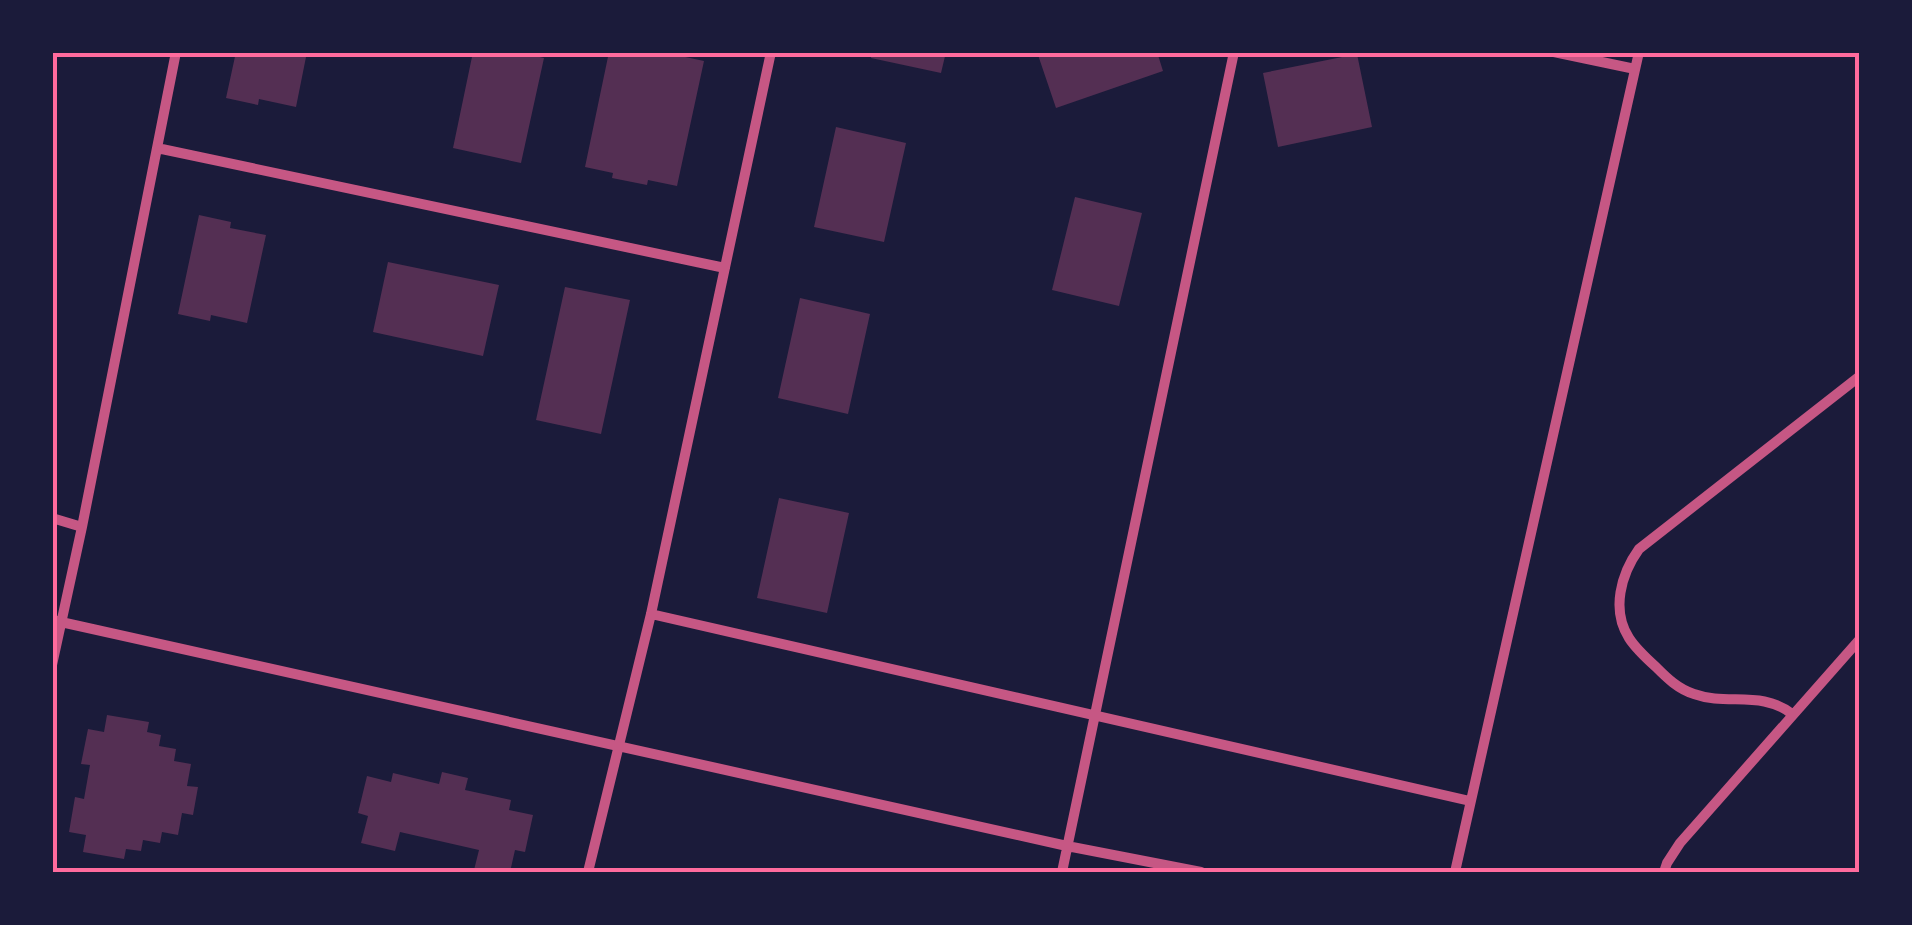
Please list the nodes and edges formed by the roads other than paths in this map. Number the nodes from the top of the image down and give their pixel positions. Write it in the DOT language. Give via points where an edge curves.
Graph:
graph roads {
  1 [pos="176,52"];
  2 [pos="770,52"];
  3 [pos="1234,52"];
  4 [pos="1554,52"];
  5 [pos="1639,52"];
  6 [pos="1636,69"];
  7 [pos="157,148"];
  8 [pos="725,268"];
  9 [pos="1860,376"];
  10 [pos="52,518"];
  11 [pos="82,528"];
  12 [pos="651,614"];
  13 [pos="57,621"];
  14 [pos="1860,639"];
  15 [pos="52,665"];
  16 [pos="1792,714"];
  17 [pos="1094,715"];
  18 [pos="620,746"];
  19 [pos="1470,800"];
  20 [pos="1068,846"];
  21 [pos="588,872"];
  22 [pos="1062,872"];
  23 [pos="1202,872"];
  24 [pos="1455,872"];
  25 [pos="1664,872"];
  1 -- 7 [label="street"];
  2 -- 8 [label="street"];
  3 -- 17 [label="street"];
  4 -- 6 [label="street"];
  5 -- 6 [label="street"];
  6 -- 19 [label="street"];
  7 -- 8 [label="street"];
  7 -- 11 [label="street"];
  8 -- 12 [label="street"];
  9 -- 16 [label="street" via="1639,549 1622,584 1628,637 1673,684 1714,700 1770,701"];
  10 -- 11 [label="street"];
  11 -- 13 [label="street"];
  12 -- 17 [label="street"];
  12 -- 18 [label="street"];
  13 -- 15 [label="street"];
  13 -- 18 [label="street"];
  14 -- 16 [label="street"];
  16 -- 25 [label="street" via="1680,843"];
  17 -- 19 [label="street"];
  17 -- 20 [label="street"];
  18 -- 20 [label="street"];
  18 -- 21 [label="street"];
  19 -- 24 [label="street"];
  20 -- 22 [label="street"];
  20 -- 23 [label="street"];
}
